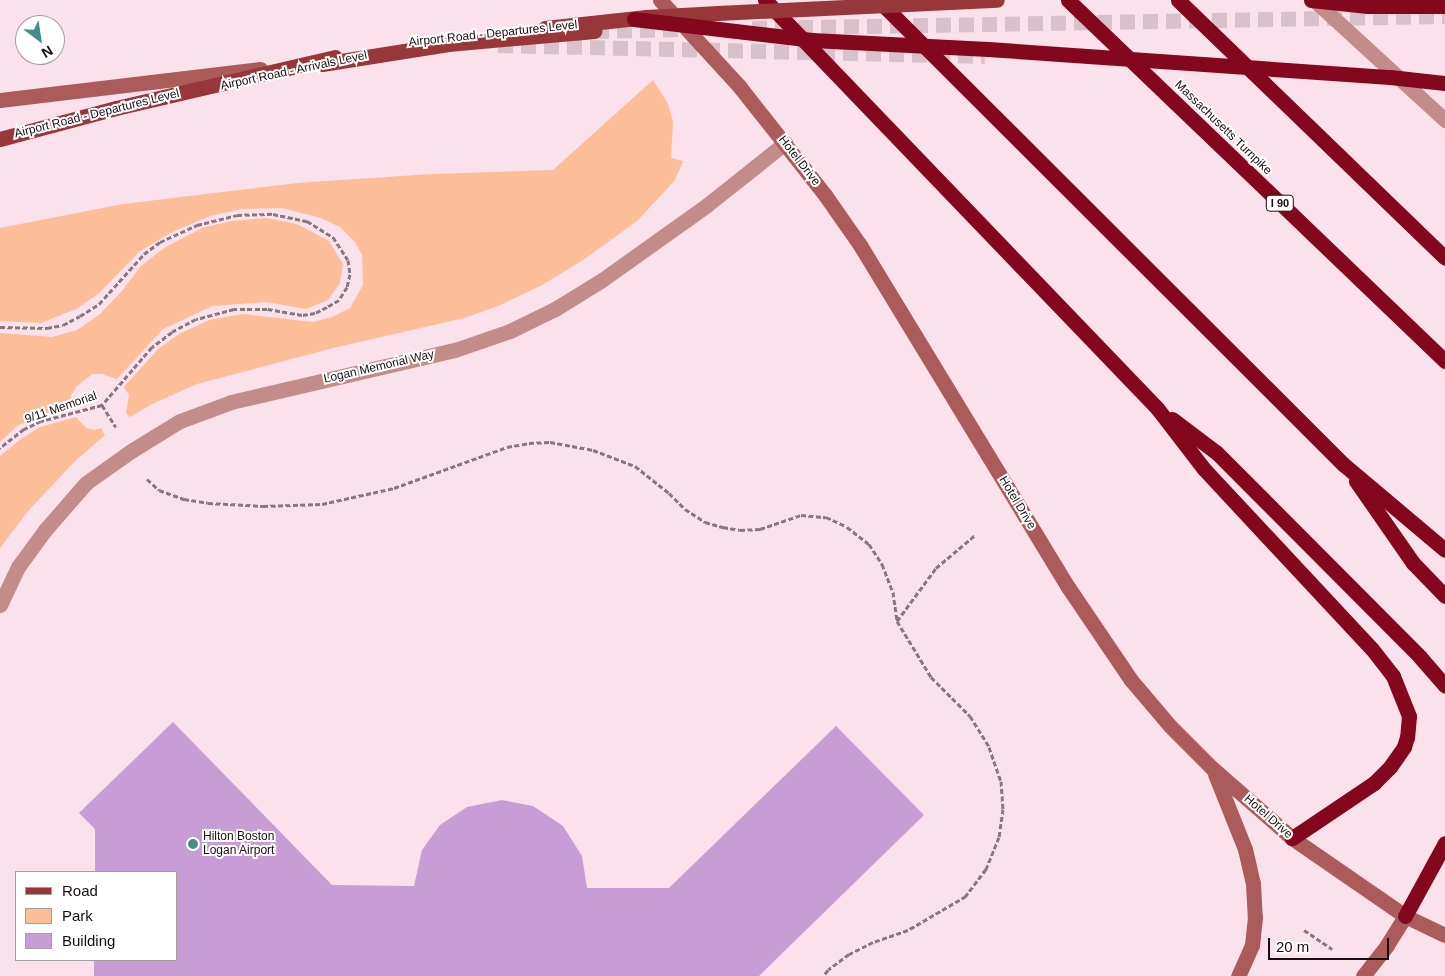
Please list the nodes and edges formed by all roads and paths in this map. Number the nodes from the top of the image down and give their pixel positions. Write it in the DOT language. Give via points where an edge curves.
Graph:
graph roads {
  1 [pos="660,0"];
  2 [pos="765,0"];
  3 [pos="878,0"];
  4 [pos="997,0"];
  5 [pos="1068,0"];
  6 [pos="1178,0"];
  7 [pos="1312,0"];
  8 [pos="1445,6"];
  9 [pos="634,19"];
  10 [pos="594,31"];
  11 [pos="335,57"];
  12 [pos="361,57"];
  13 [pos="1445,83"];
  14 [pos="0,93"];
  15 [pos="0,100"];
  16 [pos="1445,120"];
  17 [pos="0,139"];
  18 [pos="785,143"];
  19 [pos="0,144"];
  20 [pos="1445,258"];
  21 [pos="0,327"];
  22 [pos="1445,361"];
  23 [pos="102,405"];
  24 [pos="1157,408"];
  25 [pos="117,428"];
  26 [pos="0,448"];
  27 [pos="1343,464"];
  28 [pos="147,479"];
  29 [pos="975,535"];
  30 [pos="1445,550"];
  31 [pos="1445,596"];
  32 [pos="0,605"];
  33 [pos="897,621"];
  34 [pos="1445,686"];
  35 [pos="1212,768"];
  36 [pos="1292,838"];
  37 [pos="1445,843"];
  38 [pos="1405,916"];
  39 [pos="1304,930"];
  40 [pos="1445,935"];
  41 [pos="1332,949"];
  42 [pos="823,976"];
  43 [pos="1238,976"];
  44 [pos="1363,976"];
  1 -- 18 [label="main road, Hotel Drive" via="739,86"];
  2 -- 24 [label="highway"];
  3 -- 27 [label="highway"];
  4 -- 9 [label="main road, Airport Road - Departures Level, bridge"];
  5 -- 22 [label="highway, Massachusetts Turnpike / I 90"];
  6 -- 20 [label="highway"];
  7 -- 8 [label="highway, bridge" via="1368,6"];
  7 -- 16 [label="street"];
  9 -- 11 [label="main road, Airport Road - Departures Level, bridge" via="413,43"];
  9 -- 13 [label="highway, bridge" via="812,40 997,50"];
  10 -- 12 [label="main road, Airport Road - Arrivals Level" via="448,44"];
  11 -- 14 [label="main road, bridge"];
  11 -- 17 [label="main road, Airport Road - Departures Level, bridge" via="116,108"];
  12 -- 15 [label="main road"];
  12 -- 19 [label="main road, Airport Road - Arrivals Level" via="190,93"];
  18 -- 32 [label="street, Logan Memorial Way" via="707,205 602,280 555,309 510,331 455,350 231,402 180,420 86,483 18,567"];
  18 -- 35 [label="main road, Hotel Drive" via="860,245 1097,634 1170,726"];
  21 -- 23 [label="path, 9/11 Memorial" via="47,328 80,316 98,304 144,254 160,242 215,219 244,214 291,217 322,229 343,249 350,274 340,300 315,313 252,308 216,312 196,319 152,347"];
  23 -- 25 [label="path"];
  23 -- 26 [label="path, 9/11 Memorial" via="41,421"];
  24 -- 34 [label="highway" via="1217,453"];
  24 -- 36 [label="highway" via="1204,469 1380,658 1393,676 1406,708 1407,737 1390,767 1360,793"];
  27 -- 30 [label="highway"];
  27 -- 31 [label="highway" via="1413,563"];
  28 -- 33 [label="path" via="159,490 208,503 263,506 322,504 411,483 507,448 536,443 571,446 616,457 635,466 685,509 705,522 722,527 760,529 801,515 826,517 847,527 869,544 882,564 893,592"];
  29 -- 33 [label="path" via="936,568"];
  33 -- 42 [label="path" via="931,677 970,716 989,747 1002,781 1003,810 999,837 986,869 966,896 908,930 849,954"];
  35 -- 36 [label="main road, Hotel Drive"];
  35 -- 43 [label="main road" via="1236,825 1254,883 1252,946"];
  36 -- 38 [label="main road, Hotel Drive"];
  37 -- 38 [label="highway"];
  38 -- 40 [label="main road, Hotel Drive"];
  38 -- 44 [label="main road"];
  39 -- 41 [label="path"];
}
